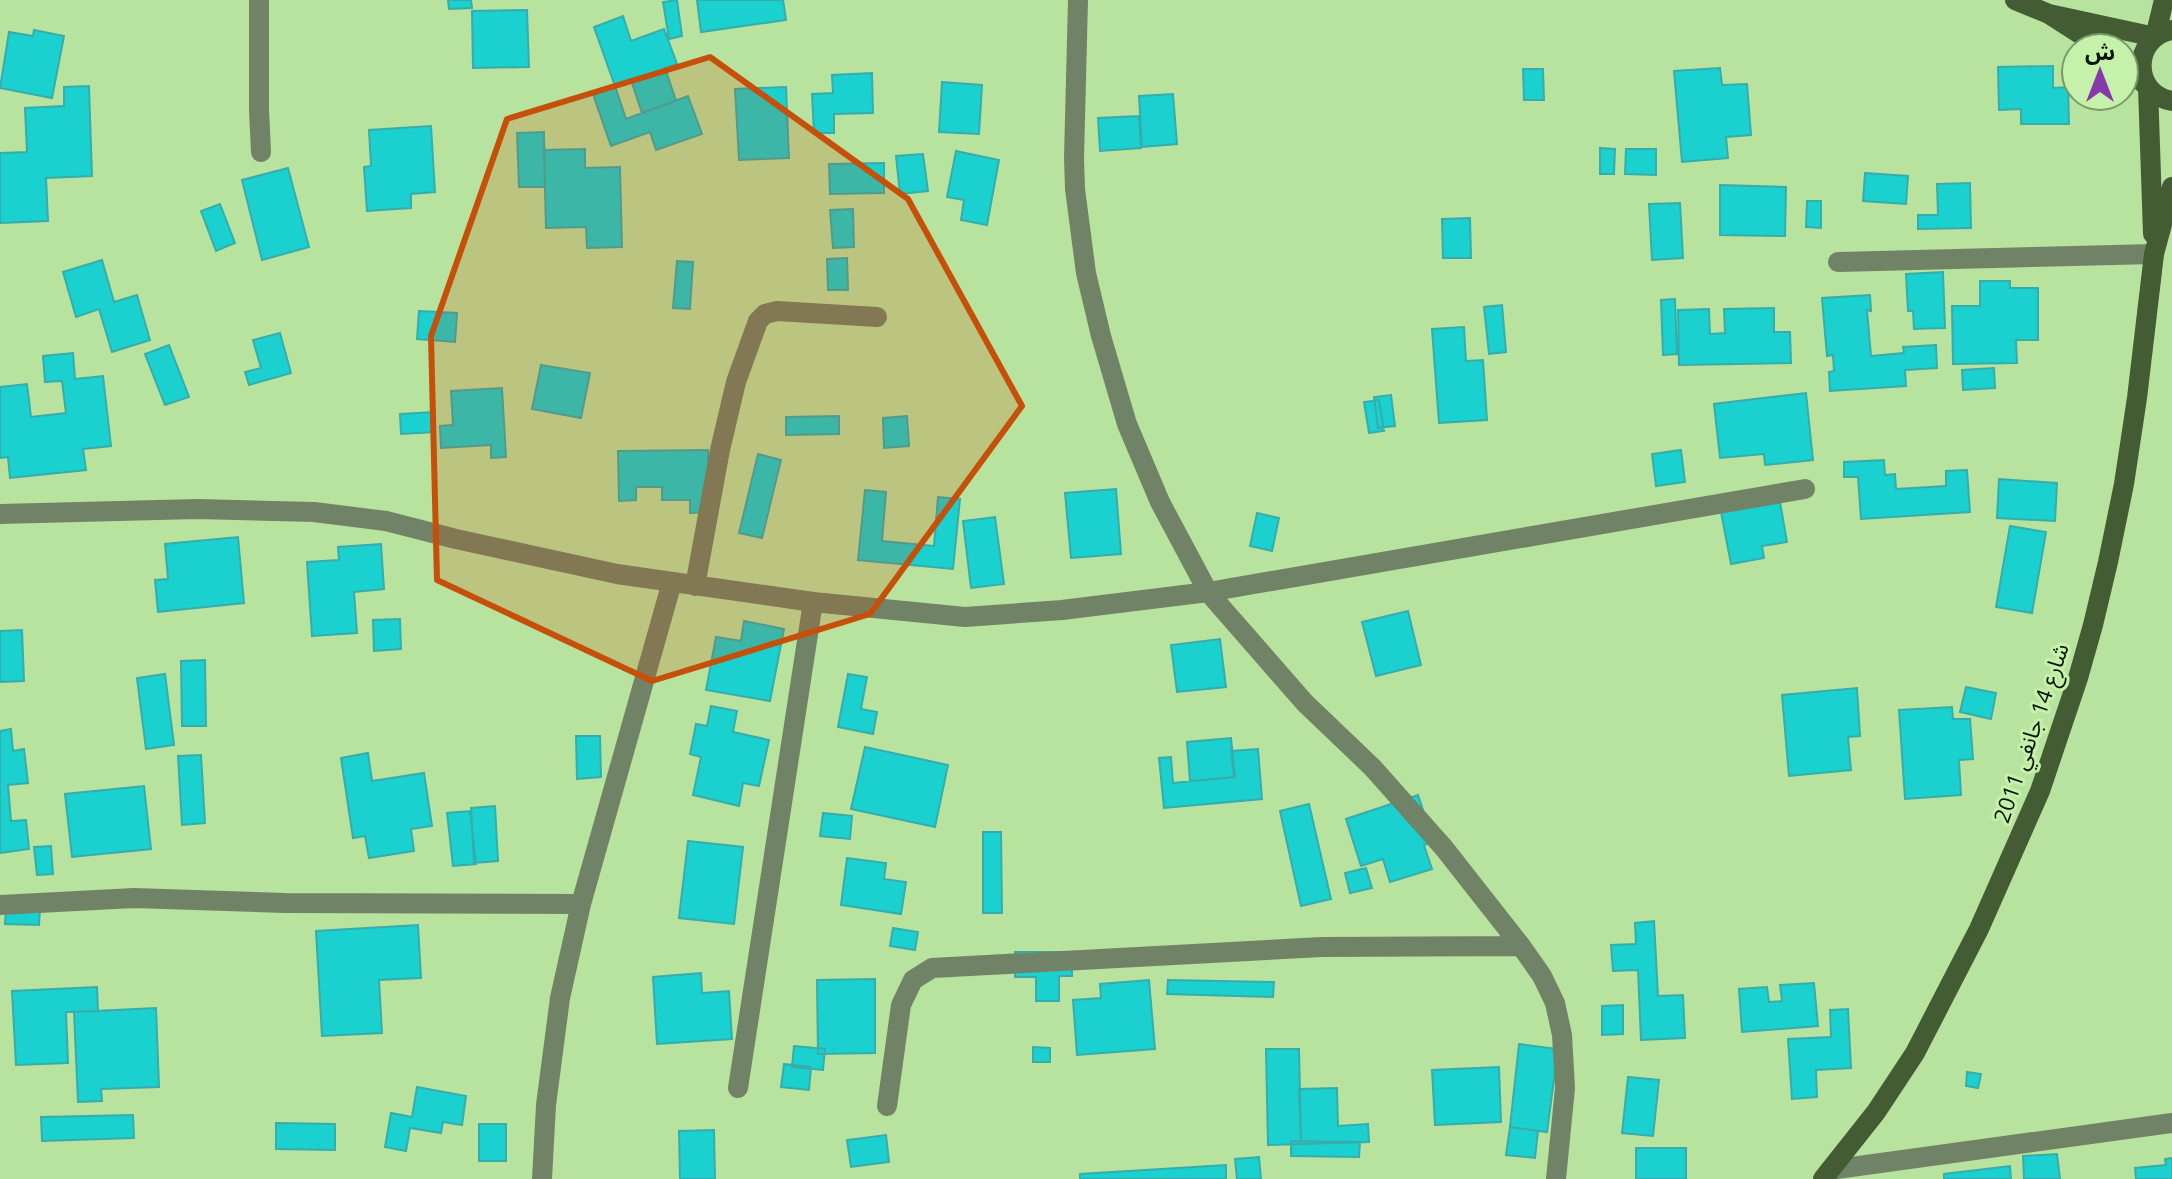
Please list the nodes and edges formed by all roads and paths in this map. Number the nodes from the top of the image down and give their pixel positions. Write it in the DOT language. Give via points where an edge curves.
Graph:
graph roads {
  1 [pos="259,0"];
  2 [pos="1078,0"];
  3 [pos="2015,0"];
  4 [pos="2164,0"];
  5 [pos="2049,14"];
  6 [pos="2077,32"];
  7 [pos="2164,33"];
  8 [pos="2140,80"];
  9 [pos="2148,87"];
  10 [pos="2172,101"];
  11 [pos="261,152"];
  12 [pos="2172,187"];
  13 [pos="2154,254"];
  14 [pos="1838,262"];
  15 [pos="877,317"];
  16 [pos="1805,489"];
  17 [pos="0,514"];
  18 [pos="672,582"];
  19 [pos="695,586"];
  20 [pos="1208,592"];
  21 [pos="813,602"];
  22 [pos="581,904"];
  23 [pos="0,905"];
  24 [pos="1521,946"];
  25 [pos="738,1088"];
  26 [pos="887,1106"];
  27 [pos="2172,1123"];
  28 [pos="1827,1174"];
  29 [pos="542,1179"];
  30 [pos="1556,1179"];
  1 -- 11 [label="street"];
  2 -- 20 [label="street" via="1074,158 1086,273 1127,424 1160,502"];
  3 -- 5 [label="main road"];
  4 -- 7 [label="main road"];
  5 -- 6 [label="main road"];
  5 -- 7 [label="main road"];
  7 -- 9 [label="main road, شارع 14 جانفي 2011" via="2142,55 2142,78"];
  8 -- 9 [label="main road"];
  9 -- 10 [label="main road"];
  9 -- 13 [label="main road, شارع 14 جانفي 2011"];
  12 -- 13 [label="main road, شارع 14 جانفي 2011"];
  13 -- 14 [label="street"];
  13 -- 28 [label="main road, شارع 14 جانفي 2011" via="2137,398 2108,562 2078,678 2040,791 1979,929 1915,1053"];
  15 -- 19 [label="street" via="777,311 758,321 736,382"];
  16 -- 20 [label="street"];
  17 -- 18 [label="street" via="314,512 386,521"];
  18 -- 19 [label="street"];
  18 -- 22 [label="street"];
  19 -- 21 [label="street"];
  20 -- 21 [label="street" via="965,617"];
  20 -- 24 [label="street" via="1444,848"];
  21 -- 25 [label="street"];
  22 -- 23 [label="street" via="134,898"];
  22 -- 29 [label="street" via="560,998"];
  24 -- 26 [label="street" via="1322,947 932,968 913,980 901,1005"];
  24 -- 30 [label="street" via="1555,1003 1562,1035 1565,1088"];
  27 -- 28 [label="street"];
}
